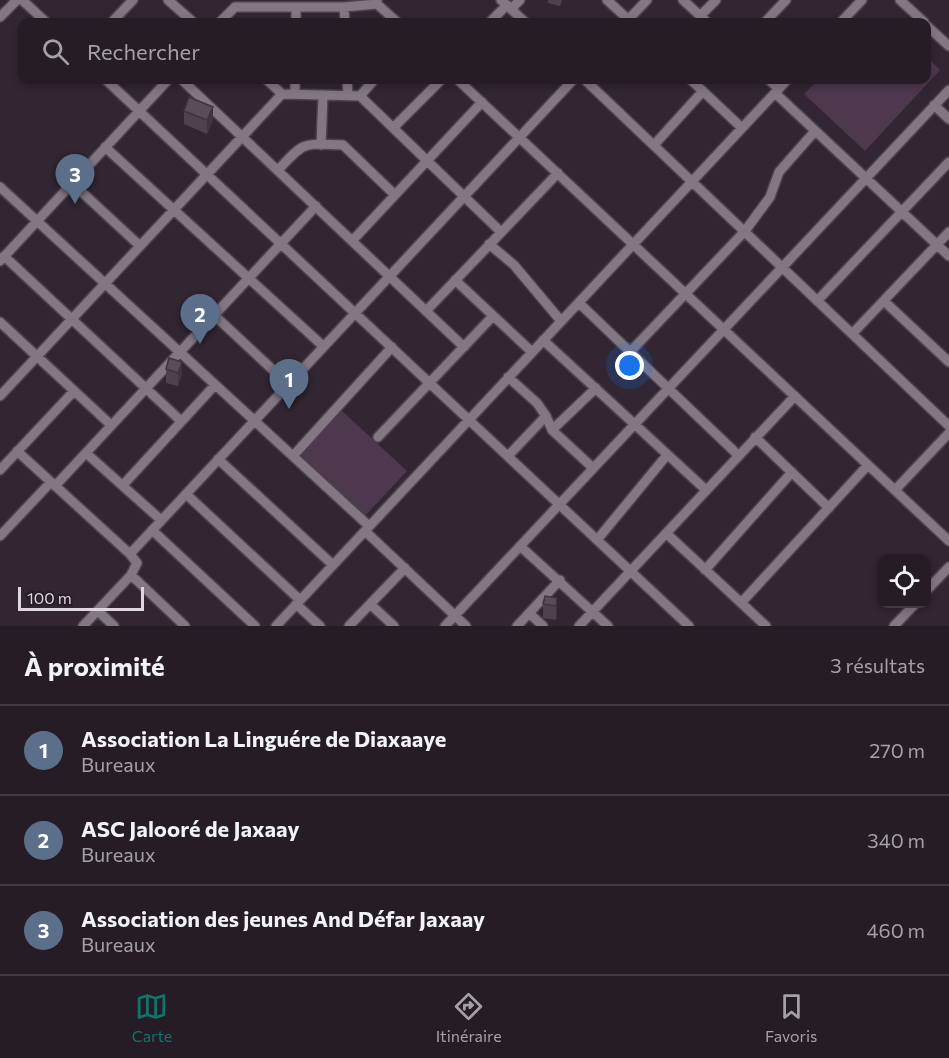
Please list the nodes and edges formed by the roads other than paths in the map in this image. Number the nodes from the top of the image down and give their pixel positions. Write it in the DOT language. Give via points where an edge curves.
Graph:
graph roads {
  1 [pos="17,0"];
  2 [pos="22,0"];
  3 [pos="118,0"];
  4 [pos="168,0"];
  5 [pos="520,0"];
  6 [pos="607,0"];
  7 [pos="647,0"];
  8 [pos="683,0"];
  9 [pos="716,0"];
  10 [pos="786,0"];
  11 [pos="862,0"];
  12 [pos="900,0"];
  13 [pos="377,2"];
  14 [pos="235,3"];
  15 [pos="129,4"];
  16 [pos="506,5"];
  17 [pos="296,7"];
  18 [pos="344,7"];
  19 [pos="0,17"];
  20 [pos="42,18"];
  21 [pos="119,18"];
  22 [pos="188,18"];
  23 [pos="223,18"];
  24 [pos="296,18"];
  25 [pos="345,18"];
  26 [pos="393,18"];
  27 [pos="494,18"];
  28 [pos="521,18"];
  29 [pos="624,18"];
  30 [pos="631,18"];
  31 [pos="703,18"];
  32 [pos="705,18"];
  33 [pos="769,18"];
  34 [pos="845,18"];
  35 [pos="919,18"];
  36 [pos="931,30"];
  37 [pos="949,46"];
  38 [pos="110,84"];
  39 [pos="164,84"];
  40 [pos="186,84"];
  41 [pos="271,84"];
  42 [pos="295,84"];
  43 [pos="347,84"];
  44 [pos="370,84"];
  45 [pos="437,84"];
  46 [pos="462,84"];
  47 [pos="569,84"];
  48 [pos="589,84"];
  49 [pos="695,84"];
  50 [pos="705,84"];
  51 [pos="772,84"];
  52 [pos="784,84"];
  53 [pos="701,89"];
  54 [pos="949,90"];
  55 [pos="777,91"];
  56 [pos="282,94"];
  57 [pos="295,94"];
  58 [pos="323,95"];
  59 [pos="348,96"];
  60 [pos="360,96"];
  61 [pos="482,102"];
  62 [pos="934,105"];
  63 [pos="139,110"];
  64 [pos="949,119"];
  65 [pos="393,128"];
  66 [pos="742,128"];
  67 [pos="814,131"];
  68 [pos="242,136"];
  69 [pos="519,137"];
  70 [pos="321,144"];
  71 [pos="654,145"];
  72 [pos="105,147"];
  73 [pos="427,160"];
  74 [pos="949,162"];
  75 [pos="278,170"];
  76 [pos="558,173"];
  77 [pos="207,174"];
  78 [pos="866,178"];
  79 [pos="692,181"];
  80 [pos="72,183"];
  81 [pos="0,187"];
  82 [pos="395,195"];
  83 [pos="464,196"];
  84 [pos="316,206"];
  85 [pos="174,210"];
  86 [pos="902,212"];
  87 [pos="37,221"];
  88 [pos="745,231"];
  89 [pos="501,232"];
  90 [pos="949,232"];
  91 [pos="352,241"];
  92 [pos="281,243"];
  93 [pos="489,244"];
  94 [pos="633,244"];
  95 [pos="937,245"];
  96 [pos="140,246"];
  97 [pos="949,256"];
  98 [pos="2,258"];
  99 [pos="782,267"];
  100 [pos="389,276"];
  101 [pos="249,278"];
  102 [pos="455,280"];
  103 [pos="105,283"];
  104 [pos="686,293"];
  105 [pos="817,301"];
  106 [pos="884,301"];
  107 [pos="579,303"];
  108 [pos="426,310"];
  109 [pos="355,313"];
  110 [pos="214,315"];
  111 [pos="493,316"];
  112 [pos="72,319"];
  113 [pos="561,321"];
  114 [pos="0,322"];
  115 [pos="724,329"];
  116 [pos="852,334"];
  117 [pos="543,340"];
  118 [pos="323,346"];
  119 [pos="392,347"];
  120 [pos="464,347"];
  121 [pos="631,351"];
  122 [pos="180,352"];
  123 [pos="532,352"];
  124 [pos="37,356"];
  125 [pos="949,362"];
  126 [pos="508,377"];
  127 [pos="430,383"];
  128 [pos="215,384"];
  129 [pos="288,384"];
  130 [pos="146,388"];
  131 [pos="596,388"];
  132 [pos="669,388"];
  133 [pos="2,391"];
  134 [pos="74,391"];
  135 [pos="795,396"];
  136 [pos="546,416"];
  137 [pos="254,420"];
  138 [pos="469,420"];
  139 [pos="181,421"];
  140 [pos="634,424"];
  141 [pos="111,425"];
  142 [pos="949,426"];
  143 [pos="552,430"];
  144 [pos="949,433"];
  145 [pos="378,437"];
  146 [pos="756,437"];
  147 [pos="18,451"];
  148 [pos="86,453"];
  149 [pos="738,454"];
  150 [pos="667,455"];
  151 [pos="293,456"];
  152 [pos="508,456"];
  153 [pos="218,459"];
  154 [pos="868,465"];
  155 [pos="593,468"];
  156 [pos="0,470"];
  157 [pos="792,472"];
  158 [pos="53,484"];
  159 [pos="123,485"];
  160 [pos="706,490"];
  161 [pos="895,490"];
  162 [pos="186,494"];
  163 [pos="559,504"];
  164 [pos="829,508"];
  165 [pos="161,520"];
  166 [pos="367,528"];
  167 [pos="152,530"];
  168 [pos="666,533"];
  169 [pos="0,536"];
  170 [pos="597,540"];
  171 [pos="949,541"];
  172 [pos="520,546"];
  173 [pos="130,554"];
  174 [pos="333,565"];
  175 [pos="405,568"];
  176 [pos="705,570"];
  177 [pos="630,571"];
  178 [pos="948,572"];
  179 [pos="131,575"];
  180 [pos="560,580"];
  181 [pos="931,587"];
  182 [pos="298,602"];
  183 [pos="741,603"];
  184 [pos="370,604"];
  185 [pos="910,608"];
  186 [pos="98,611"];
  187 [pos="593,611"];
  188 [pos="529,613"];
  189 [pos="455,615"];
  190 [pos="83,626"];
  191 [pos="114,626"];
  192 [pos="185,626"];
  193 [pos="255,626"];
  194 [pos="276,626"];
  195 [pos="320,626"];
  196 [pos="349,626"];
  197 [pos="394,626"];
  198 [pos="445,626"];
  199 [pos="466,626"];
  200 [pos="517,626"];
  201 [pos="543,626"];
  202 [pos="579,626"];
  203 [pos="609,626"];
  204 [pos="689,626"];
  205 [pos="766,626"];
  206 [pos="894,626"];
  1 -- 19 [label="street"];
  2 -- 20 [label="street"];
  3 -- 15 [label="street"];
  4 -- 22 [label="street"];
  5 -- 16 [label="street"];
  6 -- 29 [label="street"];
  7 -- 30 [label="street"];
  8 -- 31 [label="street"];
  9 -- 32 [label="street"];
  10 -- 33 [label="street"];
  11 -- 34 [label="street"];
  12 -- 35 [label="street"];
  13 -- 18 [label="street"];
  13 -- 26 [label="street"];
  14 -- 17 [label="street"];
  14 -- 23 [label="street"];
  15 -- 21 [label="street"];
  16 -- 27 [label="street"];
  16 -- 28 [label="street"];
  17 -- 18 [label="street"];
  17 -- 24 [label="street"];
  18 -- 25 [label="street"];
  36 -- 37 [label="street"];
  38 -- 63 [label="street"];
  39 -- 63 [label="street"];
  40 -- 68 [label="street"];
  41 -- 56 [label="street"];
  42 -- 57 [label="street"];
  43 -- 59 [label="street"];
  44 -- 60 [label="street"];
  45 -- 65 [label="street"];
  46 -- 61 [label="street"];
  47 -- 69 [label="street"];
  48 -- 71 [label="street"];
  49 -- 53 [label="street"];
  50 -- 53 [label="street"];
  51 -- 55 [label="street"];
  52 -- 55 [label="street"];
  53 -- 66 [label="street"];
  53 -- 71 [label="street"];
  54 -- 62 [label="street"];
  55 -- 66 [label="street"];
  55 -- 67 [label="street"];
  56 -- 57 [label="street"];
  56 -- 68 [label="street"];
  57 -- 58 [label="street"];
  58 -- 59 [label="street"];
  58 -- 70 [label="street"];
  59 -- 60 [label="street"];
  60 -- 65 [label="street"];
  61 -- 69 [label="street"];
  61 -- 73 [label="street"];
  62 -- 64 [label="street"];
  62 -- 78 [label="street"];
  63 -- 72 [label="street"];
  63 -- 77 [label="street"];
  65 -- 73 [label="street"];
  66 -- 79 [label="street"];
  67 -- 78 [label="street"];
  67 -- 88 [label="street" via="778,172 770,197"];
  68 -- 75 [label="street"];
  68 -- 77 [label="street"];
  69 -- 76 [label="street"];
  69 -- 83 [label="street"];
  70 -- 75 [label="street" via="298,148"];
  70 -- 82 [label="street" via="343,145"];
  71 -- 79 [label="street"];
  72 -- 80 [label="street"];
  72 -- 85 [label="street"];
  73 -- 82 [label="street"];
  73 -- 83 [label="street"];
  74 -- 86 [label="street"];
  75 -- 84 [label="street"];
  76 -- 89 [label="street"];
  76 -- 94 [label="street"];
  77 -- 85 [label="street"];
  77 -- 92 [label="street"];
  78 -- 86 [label="street"];
  78 -- 99 [label="street"];
  79 -- 88 [label="street"];
  79 -- 94 [label="street"];
  80 -- 87 [label="street"];
  80 -- 96 [label="street"];
  81 -- 87 [label="street"];
  82 -- 91 [label="street"];
  83 -- 89 [label="street"];
  83 -- 100 [label="street"];
  84 -- 91 [label="street"];
  84 -- 92 [label="street"];
  85 -- 96 [label="street"];
  85 -- 101 [label="street"];
  86 -- 95 [label="street"];
  86 -- 105 [label="street"];
  87 -- 98 [label="street"];
  87 -- 103 [label="street"];
  88 -- 99 [label="street"];
  88 -- 104 [label="street"];
  89 -- 93 [label="street"];
  90 -- 95 [label="street"];
  91 -- 100 [label="street"];
  92 -- 101 [label="street"];
  92 -- 109 [label="street"];
  93 -- 102 [label="street"];
  93 -- 113 [label="street" via="514,265"];
  94 -- 104 [label="street"];
  94 -- 107 [label="street"];
  95 -- 97 [label="street"];
  95 -- 106 [label="street"];
  96 -- 103 [label="street"];
  98 -- 112 [label="street"];
  99 -- 105 [label="street"];
  99 -- 115 [label="street"];
  100 -- 108 [label="street"];
  100 -- 109 [label="street"];
  101 -- 110 [label="street"];
  101 -- 118 [label="street"];
  102 -- 108 [label="street"];
  102 -- 111 [label="street"];
  103 -- 112 [label="street"];
  103 -- 122 [label="street"];
  104 -- 115 [label="street"];
  104 -- 121 [label="street"];
  105 -- 116 [label="street"];
  106 -- 116 [label="street"];
  106 -- 125 [label="street"];
  107 -- 113 [label="street"];
  107 -- 121 [label="street"];
  108 -- 120 [label="street"];
  109 -- 118 [label="street"];
  109 -- 119 [label="street"];
  110 -- 122 [label="street"];
  110 -- 129 [label="street"];
  111 -- 120 [label="street"];
  111 -- 123 [label="street"];
  112 -- 124 [label="street"];
  112 -- 130 [label="street"];
  113 -- 117 [label="street"];
  114 -- 124 [label="street"];
  115 -- 132 [label="street"];
  115 -- 135 [label="street"];
  116 -- 142 [label="street"];
  117 -- 123 [label="street"];
  117 -- 131 [label="street"];
  118 -- 129 [label="street"];
  119 -- 127 [label="street"];
  119 -- 151 [label="street"];
  120 -- 127 [label="street"];
  121 -- 132 [label="street"];
  122 -- 128 [label="street"];
  122 -- 130 [label="street"];
  123 -- 126 [label="street"];
  124 -- 133 [label="street"];
  124 -- 134 [label="street"];
  126 -- 136 [label="street"];
  126 -- 138 [label="street"];
  127 -- 138 [label="street"];
  127 -- 145 [label="street"];
  128 -- 137 [label="street"];
  128 -- 139 [label="street"];
  129 -- 137 [label="street"];
  130 -- 139 [label="street"];
  130 -- 141 [label="street"];
  131 -- 140 [label="street"];
  131 -- 143 [label="street"];
  132 -- 140 [label="street"];
  132 -- 149 [label="street"];
  134 -- 141 [label="street"];
  134 -- 147 [label="street"];
  135 -- 146 [label="street"];
  135 -- 154 [label="street"];
  136 -- 143 [label="street"];
  136 -- 152 [label="street"];
  137 -- 151 [label="street"];
  137 -- 153 [label="street"];
  138 -- 152 [label="street"];
  138 -- 166 [label="street"];
  139 -- 159 [label="street"];
  140 -- 150 [label="street"];
  140 -- 155 [label="street"];
  141 -- 148 [label="street"];
  143 -- 155 [label="street"];
  144 -- 161 [label="street"];
  146 -- 149 [label="street"];
  146 -- 157 [label="street"];
  147 -- 156 [label="street"];
  147 -- 158 [label="street"];
  148 -- 158 [label="street"];
  148 -- 159 [label="street"];
  149 -- 160 [label="street"];
  150 -- 160 [label="street"];
  150 -- 170 [label="street"];
  151 -- 166 [label="street"];
  152 -- 163 [label="street"];
  153 -- 162 [label="street"];
  153 -- 174 [label="street"];
  154 -- 161 [label="street"];
  154 -- 164 [label="street"];
  155 -- 163 [label="street"];
  157 -- 164 [label="street"];
  157 -- 176 [label="street"];
  158 -- 169 [label="street"];
  158 -- 173 [label="street"];
  159 -- 165 [label="street"];
  160 -- 168 [label="street"];
  161 -- 171 [label="street"];
  162 -- 165 [label="street"];
  162 -- 182 [label="street"];
  163 -- 170 [label="street"];
  163 -- 172 [label="street"];
  164 -- 183 [label="street"];
  165 -- 167 [label="street"];
  166 -- 174 [label="street"];
  166 -- 175 [label="street"];
  167 -- 173 [label="street"];
  167 -- 193 [label="street"];
  168 -- 176 [label="street"];
  168 -- 177 [label="street"];
  170 -- 177 [label="street"];
  172 -- 180 [label="street"];
  172 -- 189 [label="street"];
  173 -- 179 [label="street" via="137,563"];
  174 -- 182 [label="street"];
  175 -- 184 [label="street"];
  175 -- 189 [label="street"];
  176 -- 183 [label="street"];
  177 -- 187 [label="street"];
  177 -- 204 [label="street"];
  178 -- 181 [label="street"];
  179 -- 186 [label="street"];
  179 -- 192 [label="street"];
  180 -- 187 [label="street"];
  180 -- 188 [label="street"];
  182 -- 194 [label="street"];
  182 -- 195 [label="street"];
  183 -- 205 [label="street"];
  184 -- 196 [label="street"];
  184 -- 197 [label="street"];
  185 -- 206 [label="street"];
  186 -- 190 [label="street"];
  186 -- 191 [label="street"];
  187 -- 202 [label="street"];
  187 -- 203 [label="street"];
  188 -- 200 [label="street"];
  188 -- 201 [label="street"];
  189 -- 198 [label="street"];
  189 -- 199 [label="street"];
}
